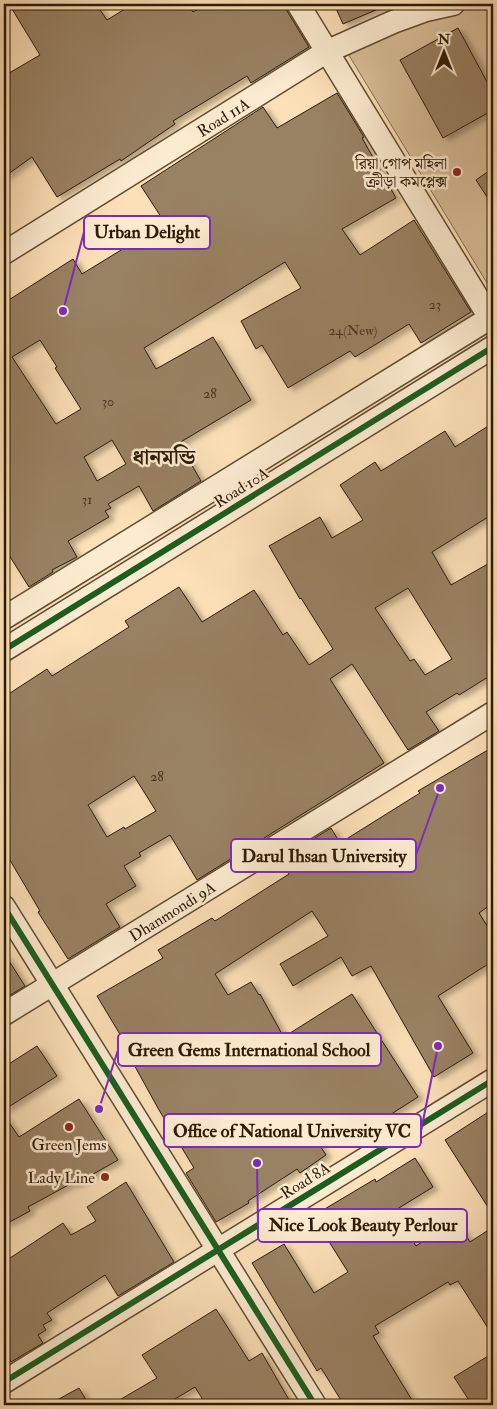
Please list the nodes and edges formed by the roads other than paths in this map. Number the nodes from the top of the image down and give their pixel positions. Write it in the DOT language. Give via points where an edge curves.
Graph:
graph roads {
  1 [pos="298,4"];
  2 [pos="453,4"];
  3 [pos="326,52"];
  4 [pos="4,253"];
  5 [pos="492,321"];
  6 [pos="493,347"];
  7 [pos="4,618"];
  8 [pos="4,650"];
  9 [pos="493,714"];
  10 [pos="4,907"];
  11 [pos="52,984"];
  12 [pos="4,1014"];
  13 [pos="493,1080"];
  14 [pos="218,1250"];
  15 [pos="4,1382"];
  16 [pos="315,1405"];
  1 -- 3 [label="street"];
  2 -- 3 [label="street, Road 11A" via="393,22"];
  3 -- 4 [label="street, Road 11A"];
  3 -- 5 [label="street"];
  5 -- 7 [label="street, Road 10A"];
  6 -- 8 [label="street, Road 10A"];
  9 -- 11 [label="street, Dhanmondi 9A"];
  10 -- 11 [label="street"];
  11 -- 12 [label="street, Dhanmondi 9A"];
  11 -- 14 [label="street"];
  13 -- 14 [label="street, Road 8A"];
  14 -- 15 [label="street, Road 8A"];
  14 -- 16 [label="street"];
}
